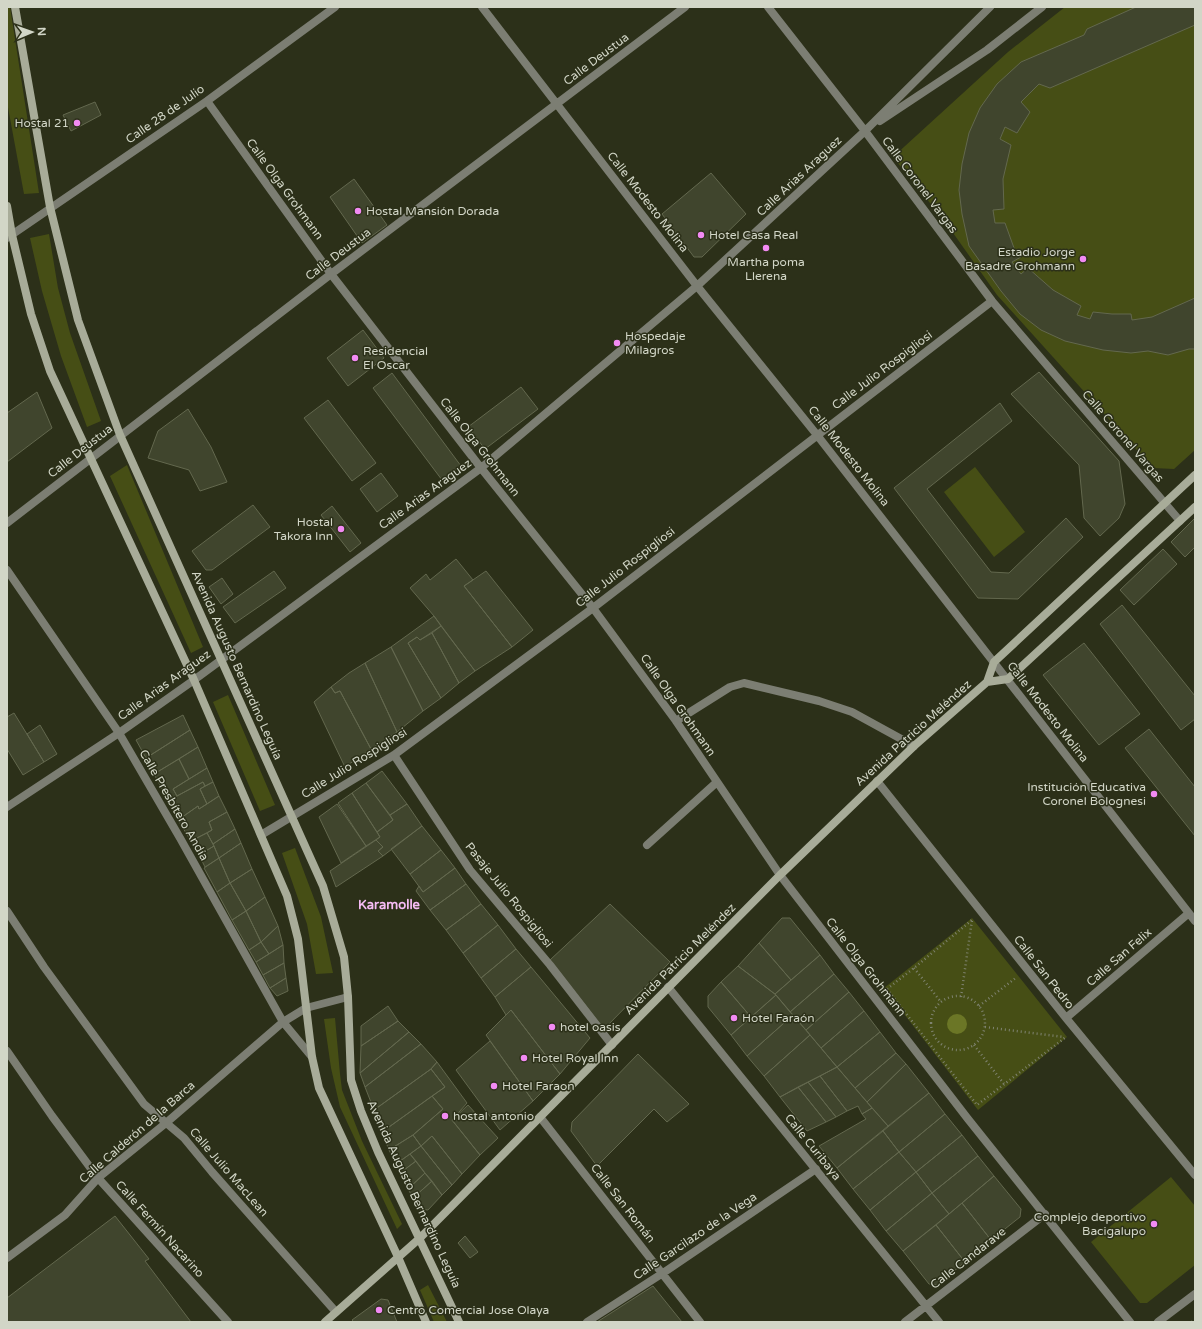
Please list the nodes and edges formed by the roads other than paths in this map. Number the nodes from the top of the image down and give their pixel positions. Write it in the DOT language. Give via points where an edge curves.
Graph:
graph roads {
  1 [pos="16,7"];
  2 [pos="335,7"];
  3 [pos="482,7"];
  4 [pos="685,7"];
  5 [pos="768,7"];
  6 [pos="990,7"];
  7 [pos="1042,7"];
  8 [pos="206,101"];
  9 [pos="557,104"];
  10 [pos="864,131"];
  11 [pos="7,206"];
  12 [pos="50,208"];
  13 [pos="9,237"];
  14 [pos="331,274"];
  15 [pos="697,286"];
  16 [pos="992,301"];
  17 [pos="120,435"];
  18 [pos="817,435"];
  19 [pos="90,458"];
  20 [pos="481,468"];
  21 [pos="1195,475"];
  22 [pos="1165,503"];
  23 [pos="1195,507"];
  24 [pos="1180,521"];
  25 [pos="7,523"];
  26 [pos="7,570"];
  27 [pos="594,608"];
  28 [pos="221,660"];
  29 [pos="994,662"];
  30 [pos="1008,679"];
  31 [pos="194,680"];
  32 [pos="987,682"];
  33 [pos="676,721"];
  34 [pos="118,733"];
  35 [pos="914,746"];
  36 [pos="394,755"];
  37 [pos="877,781"];
  38 [pos="717,782"];
  39 [pos="7,807"];
  40 [pos="291,816"];
  41 [pos="261,834"];
  42 [pos="648,845"];
  43 [pos="780,876"];
  44 [pos="7,911"];
  45 [pos="1189,913"];
  46 [pos="1195,921"];
  47 [pos="668,987"];
  48 [pos="348,997"];
  49 [pos="306,1008"];
  50 [pos="1066,1018"];
  51 [pos="283,1022"];
  52 [pos="612,1045"];
  53 [pos="7,1051"];
  54 [pos="312,1057"];
  55 [pos="540,1117"];
  56 [pos="166,1123"];
  57 [pos="816,1169"];
  58 [pos="1195,1175"];
  59 [pos="98,1178"];
  60 [pos="1045,1214"];
  61 [pos="420,1238"];
  62 [pos="398,1257"];
  63 [pos="7,1258"];
  64 [pos="663,1273"];
  65 [pos="1195,1294"];
  66 [pos="926,1306"];
  67 [pos="336,1312"];
  68 [pos="228,1322"];
  69 [pos="325,1322"];
  70 [pos="426,1322"];
  71 [pos="459,1322"];
  72 [pos="587,1322"];
  73 [pos="700,1322"];
  74 [pos="905,1322"];
  75 [pos="939,1322"];
  76 [pos="1130,1322"];
  77 [pos="1158,1322"];
  1 -- 12 [label="main road, Avenida Augusto Bernardino Leguía"];
  2 -- 8 [label="street, Calle 28 de Julio"];
  3 -- 9 [label="street, Calle Modesto Molina"];
  4 -- 9 [label="street, Calle Deustua"];
  5 -- 10 [label="street, Calle Coronel Vargas"];
  6 -- 10 [label="street, Calle Arias Araguez"];
  7 -- 10 [label="street, Calle Arias Araguez" via="987,50"];
  8 -- 12 [label="street, Calle 28 de Julio"];
  8 -- 14 [label="street, Calle Olga Grohmann"];
  9 -- 14 [label="street, Calle Deustua"];
  9 -- 15 [label="street, Calle Modesto Molina"];
  10 -- 15 [label="street, Calle Arias Araguez"];
  10 -- 16 [label="street, Calle Coronel Vargas"];
  11 -- 13 [label="main road"];
  12 -- 13 [label="street, Calle 28 de Julio"];
  12 -- 17 [label="main road, Avenida Augusto Bernardino Leguía" via="78,320"];
  13 -- 19 [label="main road" via="50,371"];
  14 -- 17 [label="street, Calle Deustua"];
  14 -- 20 [label="street, Calle Olga Grohmann"];
  15 -- 18 [label="street, Calle Modesto Molina"];
  15 -- 20 [label="street, Calle Arias Araguez"];
  16 -- 18 [label="street, Calle Julio Rospigliosi"];
  16 -- 22 [label="street, Calle Coronel Vargas"];
  17 -- 19 [label="street, Calle Deustua"];
  17 -- 28 [label="main road, Avenida Augusto Bernardino Leguía"];
  18 -- 27 [label="street, Calle Julio Rospigliosi"];
  18 -- 29 [label="street, Calle Modesto Molina"];
  19 -- 25 [label="street, Calle Deustua"];
  19 -- 31 [label="main road"];
  20 -- 27 [label="street, Calle Olga Grohmann"];
  20 -- 28 [label="street, Calle Arias Araguez"];
  21 -- 22 [label="main road, Avenida Patricio Meléndez"];
  22 -- 24 [label="street, Calle Coronel Vargas"];
  22 -- 29 [label="main road, Avenida Patricio Meléndez"];
  23 -- 24 [label="main road"];
  24 -- 30 [label="main road"];
  26 -- 34 [label="street, Calle Presbítero Andía"];
  27 -- 33 [label="street, Calle Olga Grohmann"];
  27 -- 36 [label="street, Calle Julio Rospigliosi"];
  28 -- 31 [label="street, Calle Arias Araguez"];
  28 -- 40 [label="main road, Avenida Augusto Bernardino Leguía"];
  29 -- 30 [label="street, Calle Modesto Molina"];
  29 -- 32 [label="main road, Avenida Patricio Meléndez"];
  30 -- 32 [label="main road, Avenida Patricio Meléndez"];
  30 -- 45 [label="street, Calle Modesto Molina"];
  31 -- 34 [label="street, Calle Arias Araguez"];
  31 -- 41 [label="main road"];
  32 -- 35 [label="main road, Avenida Patricio Meléndez"];
  33 -- 35 [label="street" via="730,687 744,683 819,701 852,712"];
  33 -- 38 [label="street, Calle Olga Grohmann"];
  34 -- 39 [label="street, Calle Arias Araguez"];
  34 -- 51 [label="street, Calle Presbítero Andía"];
  35 -- 37 [label="main road, Avenida Patricio Meléndez"];
  36 -- 40 [label="street, Calle Julio Rospigliosi"];
  36 -- 52 [label="street, Pasaje Julio Rospigliosi" via="470,870 550,965"];
  37 -- 43 [label="main road, Avenida Patricio Meléndez"];
  37 -- 50 [label="street, Calle San Pedro"];
  38 -- 42 [label="street"];
  38 -- 43 [label="street, Calle Olga Grohmann"];
  40 -- 41 [label="street, Calle Julio Rospigliosi"];
  40 -- 48 [label="main road, Avenida Augusto Bernardino Leguía" via="323,886 333,915 344,957"];
  41 -- 49 [label="main road" via="289,903 298,939"];
  43 -- 47 [label="main road, Avenida Patricio Meléndez"];
  43 -- 60 [label="street, Calle Olga Grohmann"];
  44 -- 56 [label="street, Calle Julio MacLean" via="44,967 144,1104"];
  45 -- 46 [label="street, Calle Modesto Molina"];
  45 -- 50 [label="street, Calle San Felix"];
  47 -- 52 [label="main road, Avenida Patricio Meléndez"];
  47 -- 57 [label="street, Calle Curibaya"];
  48 -- 49 [label="street, Calle Calderón de la Barca"];
  48 -- 61 [label="main road, Avenida Augusto Bernardino Leguía" via="351,1080 378,1152"];
  49 -- 51 [label="street, Calle Calderón de la Barca"];
  49 -- 54 [label="main road"];
  50 -- 58 [label="street, Calle San Pedro"];
  51 -- 54 [label="street, Calle Presbítero Andía"];
  51 -- 56 [label="street, Calle Calderón de la Barca"];
  52 -- 55 [label="main road, Avenida Patricio Meléndez"];
  53 -- 59 [label="street, Calle Fermín Nacarino"];
  54 -- 62 [label="main road" via="319,1088"];
  55 -- 61 [label="main road, Avenida Patricio Meléndez"];
  55 -- 64 [label="street, Calle San Román"];
  56 -- 59 [label="street, Calle Calderón de la Barca"];
  56 -- 67 [label="street, Calle Julio MacLean" via="184,1138"];
  57 -- 64 [label="street, Calle Garcilazo de la Vega"];
  57 -- 66 [label="street, Calle Curibaya"];
  59 -- 63 [label="street, Calle Calderón de la Barca" via="65,1215"];
  59 -- 68 [label="street, Calle Fermín Nacarino"];
  60 -- 66 [label="street, Calle Candarave"];
  60 -- 76 [label="street, Calle Olga Grohmann"];
  61 -- 62 [label="main road, Avenida Patricio Meléndez"];
  61 -- 71 [label="main road, Avenida Augusto Bernardino Leguía"];
  62 -- 67 [label="main road, Avenida Patricio Meléndez"];
  62 -- 70 [label="main road"];
  64 -- 72 [label="street, Calle Garcilazo de la Vega"];
  64 -- 73 [label="street, Calle San Román"];
  65 -- 77 [label="street"];
  66 -- 74 [label="street, Calle Candarave"];
  66 -- 75 [label="street, Calle Curibaya"];
  67 -- 69 [label="main road, Avenida Patricio Meléndez"];
}
